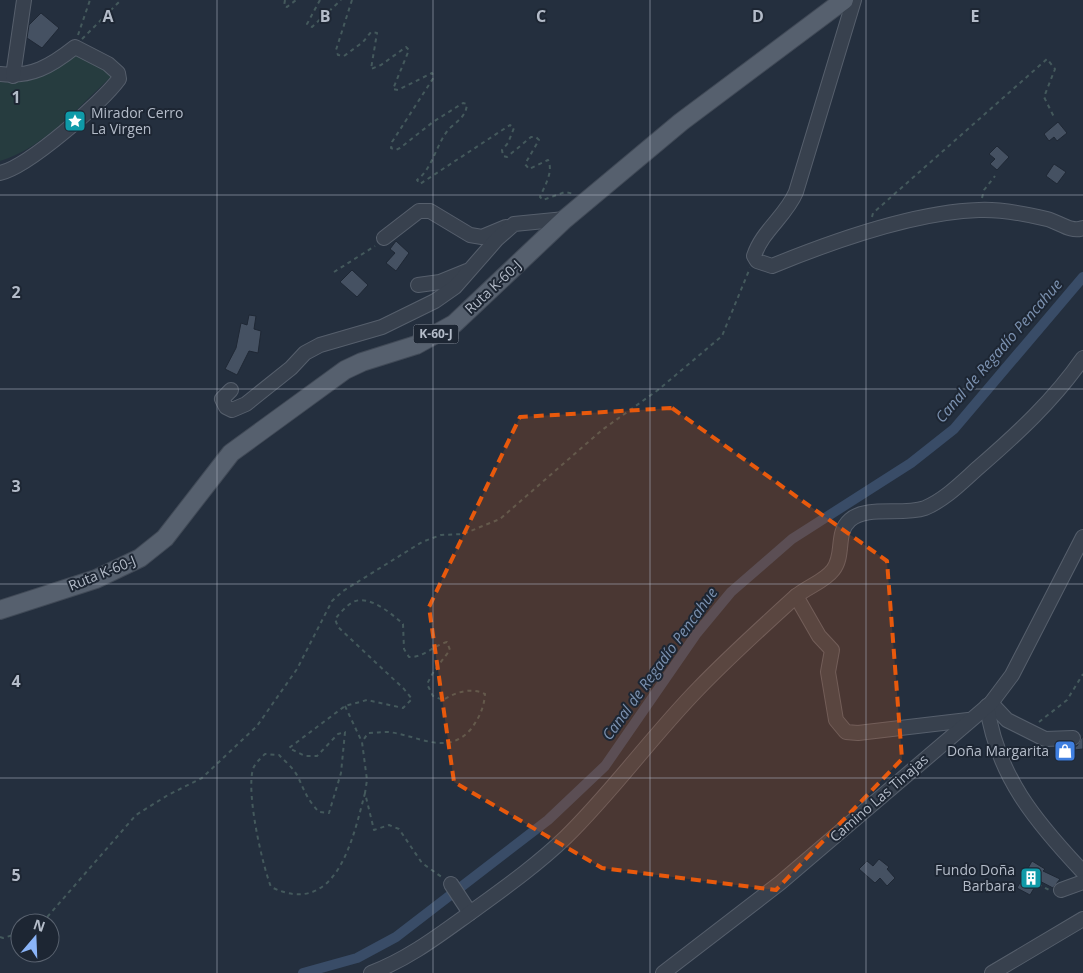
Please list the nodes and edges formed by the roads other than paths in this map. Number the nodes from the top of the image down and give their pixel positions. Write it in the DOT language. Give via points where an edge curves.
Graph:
graph roads {
  1 [pos="24,0"];
  2 [pos="844,0"];
  3 [pos="854,0"];
  4 [pos="7,75"];
  5 [pos="0,173"];
  6 [pos="565,219"];
  7 [pos="514,224"];
  8 [pos="1083,228"];
  9 [pos="384,238"];
  10 [pos="470,270"];
  11 [pos="418,285"];
  12 [pos="1083,358"];
  13 [pos="231,390"];
  14 [pos="1083,537"];
  15 [pos="796,596"];
  16 [pos="0,610"];
  17 [pos="989,705"];
  18 [pos="968,720"];
  19 [pos="1072,738"];
  20 [pos="1083,872"];
  21 [pos="1083,882"];
  22 [pos="451,884"];
  23 [pos="1061,890"];
  24 [pos="466,907"];
  25 [pos="1083,919"];
  26 [pos="371,973"];
  27 [pos="663,973"];
  28 [pos="992,973"];
  1 -- 4 [label="street"];
  2 -- 6 [label="main road, Ruta K-60-J / K-60-J" via="681,122"];
  3 -- 8 [label="street" via="796,192 763,237 754,256 761,264 772,266 817,248 924,218 979,210 1046,219 1074,230"];
  4 -- 5 [label="street" via="36,73 75,47 108,64 119,78 47,146 19,167"];
  6 -- 7 [label="street"];
  6 -- 16 [label="main road, Ruta K-60-J / K-60-J" via="454,324 416,345 345,370 239,446 221,464 165,538 140,558 96,579"];
  7 -- 9 [label="street" via="482,237 470,235 430,210 419,211"];
  7 -- 10 [label="street"];
  10 -- 11 [label="street" via="440,282"];
  10 -- 13 [label="street" via="455,287 409,315 305,353 254,398 232,410 222,399"];
  12 -- 15 [label="street" via="1064,386 1015,435 936,503 916,511 864,512 847,522 841,534 834,569"];
  14 -- 17 [label="street, Camino Las Tinajas" via="1012,674"];
  15 -- 18 [label="street" via="819,636 832,650 828,672 836,720 846,732"];
  15 -- 24 [label="street" via="698,689 618,783 566,837 498,894"];
  17 -- 18 [label="street, Camino Las Tinajas"];
  17 -- 19 [label="street" via="1007,720 1045,739"];
  17 -- 20 [label="street" via="994,742 1019,795 1042,827"];
  18 -- 27 [label="street, Camino Las Tinajas" via="780,883"];
  21 -- 23 [label="street"];
  22 -- 24 [label="street"];
  24 -- 26 [label="street" via="430,944"];
  25 -- 28 [label="street"];
}
